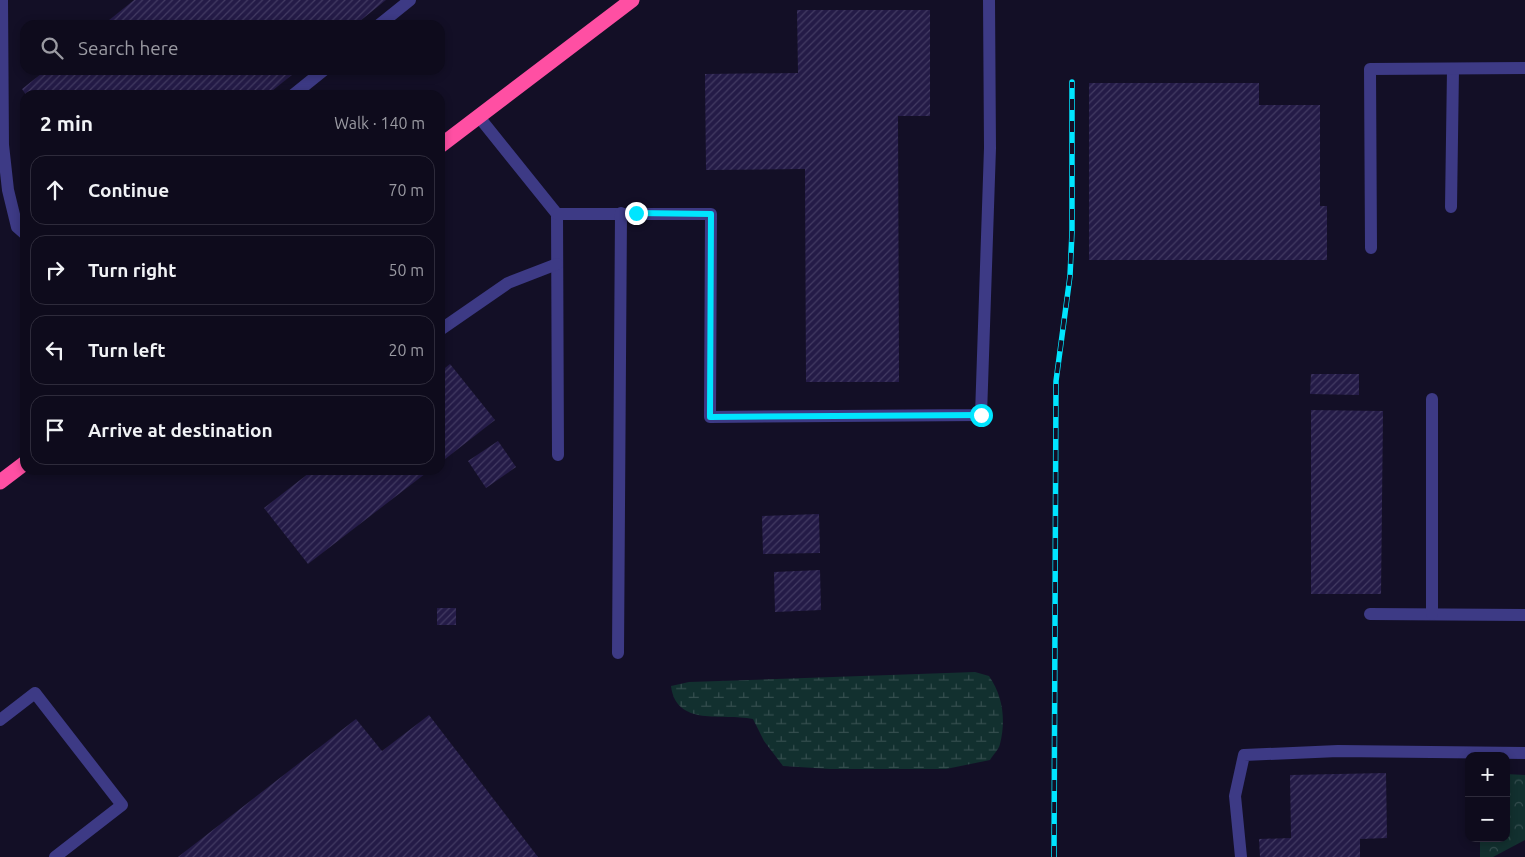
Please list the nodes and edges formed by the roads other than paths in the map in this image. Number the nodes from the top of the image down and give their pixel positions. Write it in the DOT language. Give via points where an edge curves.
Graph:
graph roads {
  1 [pos="2,0"];
  2 [pos="410,0"];
  3 [pos="632,0"];
  4 [pos="989,0"];
  5 [pos="385,20"];
  6 [pos="1525,68"];
  7 [pos="1454,69"];
  8 [pos="318,75"];
  9 [pos="299,90"];
  10 [pos="479,117"];
  11 [pos="445,142"];
  12 [pos="1451,208"];
  13 [pos="620,213"];
  14 [pos="557,214"];
  15 [pos="20,230"];
  16 [pos="1371,248"];
  17 [pos="557,264"];
  18 [pos="445,327"];
  19 [pos="1432,399"];
  20 [pos="558,455"];
  21 [pos="20,467"];
  22 [pos="0,482"];
  23 [pos="1370,614"];
  24 [pos="1432,614"];
  25 [pos="1525,615"];
  26 [pos="618,653"];
  27 [pos="0,720"];
  28 [pos="1525,753"];
  29 [pos="55,857"];
  30 [pos="1241,857"];
  1 -- 15 [label="lane" via="3,145 8,190"];
  2 -- 5 [label="lane"];
  3 -- 10 [label="highway"];
  4 -- 13 [label="lane" via="990,148 981,415 710,417 711,214"];
  6 -- 7 [label="lane"];
  7 -- 12 [label="lane"];
  7 -- 16 [label="lane" via="1370,69"];
  8 -- 9 [label="lane"];
  10 -- 11 [label="highway"];
  10 -- 14 [label="lane"];
  13 -- 14 [label="lane"];
  13 -- 26 [label="lane"];
  14 -- 17 [label="lane"];
  17 -- 18 [label="lane" via="508,283"];
  17 -- 20 [label="lane"];
  19 -- 24 [label="lane"];
  21 -- 22 [label="highway"];
  23 -- 24 [label="lane"];
  24 -- 25 [label="lane"];
  27 -- 29 [label="lane" via="35,693 122,805"];
  28 -- 30 [label="lane" via="1338,751 1244,755 1235,796"];
}
